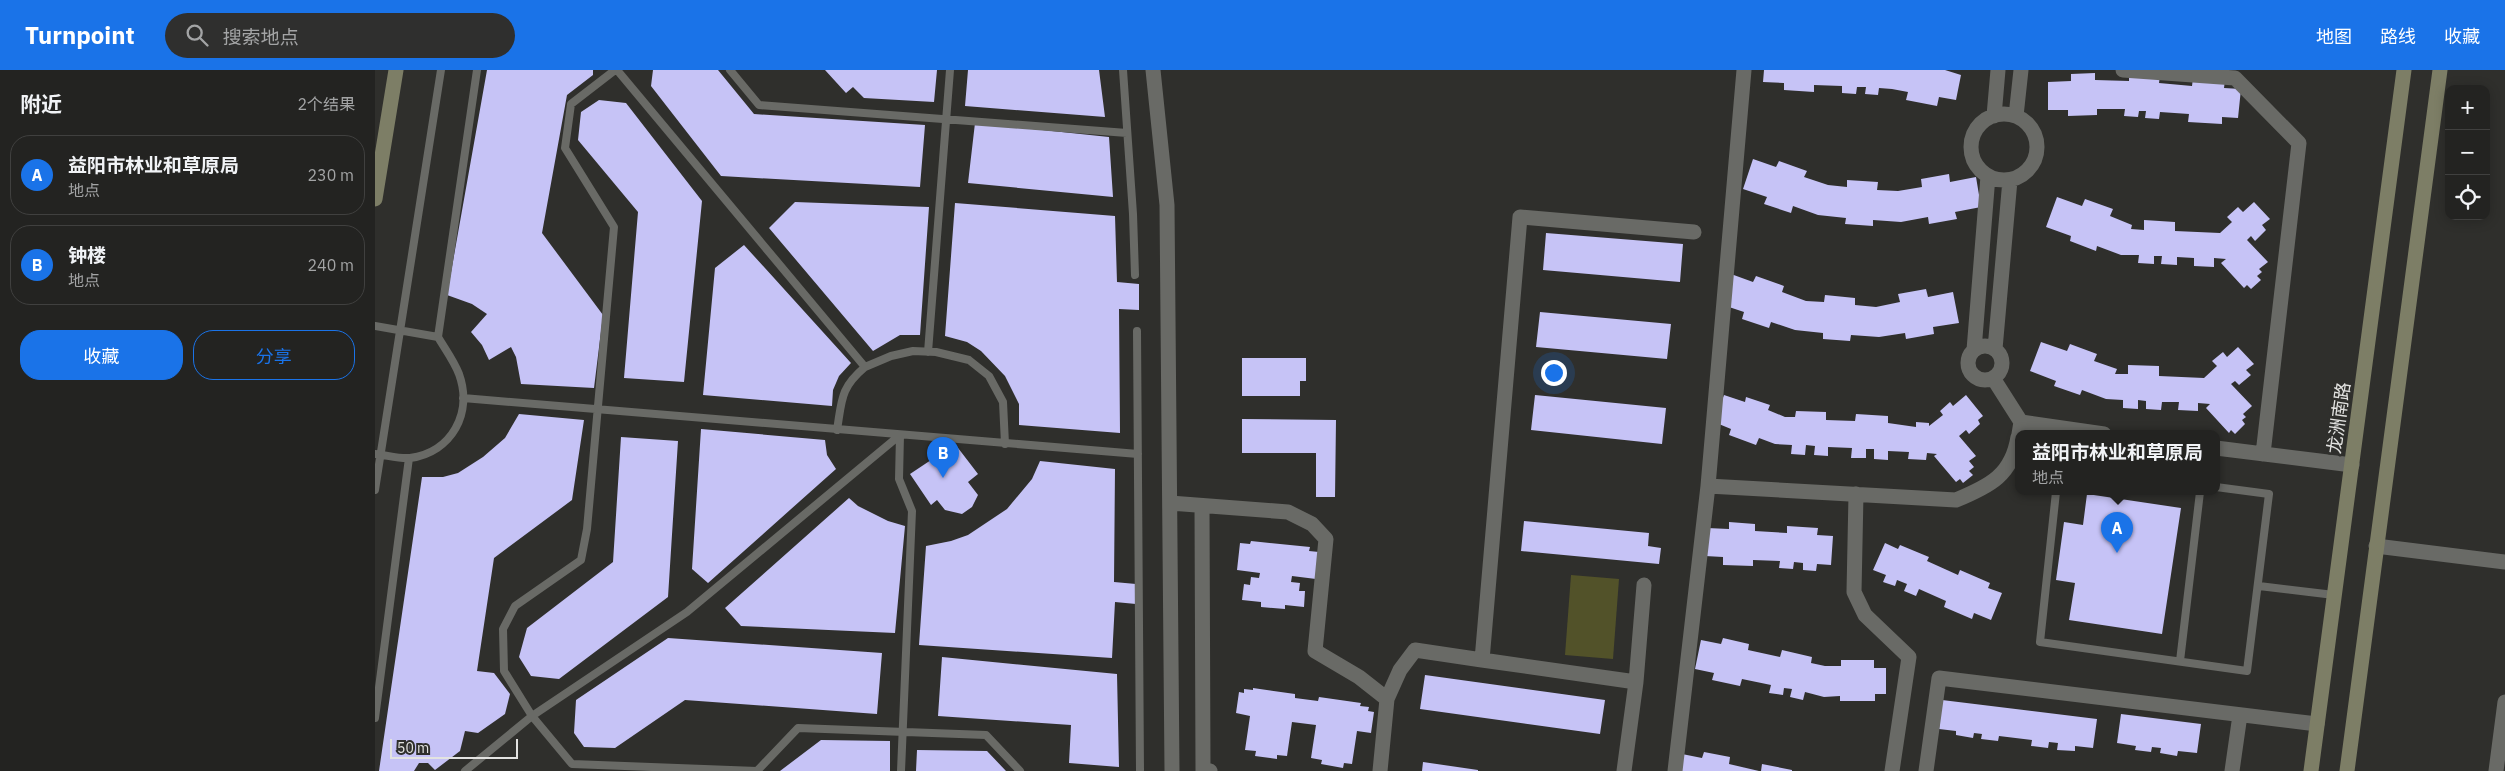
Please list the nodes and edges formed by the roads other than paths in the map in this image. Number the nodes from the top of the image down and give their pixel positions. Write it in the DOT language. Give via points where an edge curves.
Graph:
graph roads {
  1 [pos="397,70"];
  2 [pos="441,70"];
  3 [pos="477,70"];
  4 [pos="616,70"];
  5 [pos="730,70"];
  6 [pos="950,70"];
  7 [pos="1123,70"];
  8 [pos="1153,70"];
  9 [pos="1744,70"];
  10 [pos="1998,70"];
  11 [pos="2021,70"];
  12 [pos="2123,70"];
  13 [pos="2404,70"];
  14 [pos="2439,70"];
  15 [pos="1994,116"];
  16 [pos="2016,116"];
  17 [pos="946,119"];
  18 [pos="1127,132"];
  19 [pos="1989,176"];
  20 [pos="2010,180"];
  21 [pos="375,198"];
  22 [pos="1694,232"];
  23 [pos="1135,274"];
  24 [pos="375,326"];
  25 [pos="400,331"];
  26 [pos="1137,331"];
  27 [pos="438,337"];
  28 [pos="1974,350"];
  29 [pos="1995,350"];
  30 [pos="928,352"];
  31 [pos="865,368"];
  32 [pos="1993,378"];
  33 [pos="463,398"];
  34 [pos="598,410"];
  35 [pos="837,430"];
  36 [pos="2019,430"];
  37 [pos="900,435"];
  38 [pos="1005,444"];
  39 [pos="2220,449"];
  40 [pos="378,454"];
  41 [pos="1137,454"];
  42 [pos="2015,454"];
  43 [pos="2263,454"];
  44 [pos="409,458"];
  45 [pos="2352,465"];
  46 [pos="1708,486"];
  47 [pos="2220,488"];
  48 [pos="375,490"];
  49 [pos="1856,494"];
  50 [pos="2056,495"];
  51 [pos="2200,495"];
  52 [pos="1170,503"];
  53 [pos="1202,506"];
  54 [pos="2377,546"];
  55 [pos="2505,562"];
  56 [pos="1644,585"];
  57 [pos="2259,586"];
  58 [pos="2335,595"];
  59 [pos="1481,660"];
  60 [pos="2180,661"];
  61 [pos="1636,682"];
  62 [pos="1387,698"];
  63 [pos="2505,702"];
  64 [pos="2240,715"];
  65 [pos="532,716"];
  66 [pos="375,718"];
  67 [pos="2317,724"];
  68 [pos="903,732"];
  69 [pos="465,771"];
  70 [pos="901,771"];
  71 [pos="1020,771"];
  72 [pos="1140,771"];
  73 [pos="1172,771"];
  74 [pos="1209,771"];
  75 [pos="1380,771"];
  76 [pos="1624,771"];
  77 [pos="1675,771"];
  78 [pos="1892,771"];
  79 [pos="1926,771"];
  80 [pos="2232,771"];
  81 [pos="2311,771"];
  82 [pos="2347,771"];
  83 [pos="2496,771"];
  1 -- 21 [label="main road"];
  2 -- 25 [label="lane"];
  3 -- 27 [label="lane"];
  4 -- 31 [label="lane"];
  4 -- 34 [label="lane" via="571,104 565,148 614,227"];
  5 -- 17 [label="lane" via="759,106"];
  6 -- 17 [label="lane"];
  7 -- 18 [label="lane"];
  8 -- 52 [label="street" via="1167,205"];
  9 -- 46 [label="street"];
  10 -- 15 [label="street"];
  11 -- 16 [label="street"];
  12 -- 43 [label="street" via="2235,78 2299,144"];
  13 -- 45 [label="main road, 龙洲南路"];
  14 -- 54 [label="main road"];
  15 -- 16 [label="street"];
  15 -- 19 [label="street" via="1985,121 1972,139 1974,160"];
  16 -- 20 [label="street" via="2033,130 2037,150 2029,170"];
  17 -- 18 [label="lane"];
  17 -- 30 [label="lane"];
  18 -- 23 [label="lane"];
  19 -- 20 [label="street"];
  19 -- 28 [label="street"];
  20 -- 29 [label="street"];
  22 -- 59 [label="street" via="1520,217"];
  24 -- 25 [label="lane"];
  25 -- 27 [label="lane"];
  25 -- 40 [label="lane"];
  26 -- 41 [label="lane"];
  27 -- 33 [label="lane" via="459,374"];
  28 -- 29 [label="street" via="1985,346"];
  28 -- 32 [label="street" via="1969,359 1973,374 1983,380"];
  29 -- 32 [label="street" via="2002,364"];
  30 -- 31 [label="lane" via="913,351 891,356"];
  30 -- 38 [label="lane" via="969,360 989,376 1003,402"];
  31 -- 35 [label="lane" via="850,380 842,399"];
  32 -- 36 [label="street"];
  33 -- 34 [label="lane"];
  33 -- 44 [label="lane" via="462,418 453,434 436,449"];
  34 -- 35 [label="lane"];
  34 -- 65 [label="lane" via="581,560 515,606 503,629 504,671"];
  35 -- 37 [label="lane"];
  37 -- 38 [label="lane"];
  37 -- 65 [label="lane" via="687,612"];
  37 -- 68 [label="lane" via="899,479 912,512"];
  38 -- 41 [label="lane"];
  39 -- 43 [label="street"];
  40 -- 44 [label="lane"];
  40 -- 48 [label="lane"];
  41 -- 72 [label="lane"];
  42 -- 49 [label="street" via="2007,470 1985,488 1956,500"];
  43 -- 45 [label="street"];
  44 -- 66 [label="lane"];
  45 -- 58 [label="main road, 龙洲南路"];
  46 -- 49 [label="street"];
  46 -- 77 [label="street"];
  47 -- 57 [label="lane" via="2269,494"];
  49 -- 78 [label="street" via="1854,592 1865,615 1909,657"];
  50 -- 60 [label="lane" via="2040,642"];
  51 -- 60 [label="lane"];
  52 -- 53 [label="street"];
  52 -- 73 [label="street"];
  53 -- 62 [label="street" via="1288,512 1317,529 1326,539 1315,651"];
  53 -- 74 [label="street" via="1203,770"];
  54 -- 55 [label="street"];
  54 -- 82 [label="main road"];
  56 -- 61 [label="street"];
  57 -- 58 [label="lane"];
  57 -- 60 [label="lane" via="2247,671"];
  58 -- 67 [label="main road, 龙洲南路"];
  59 -- 61 [label="street"];
  59 -- 62 [label="street" via="1415,650 1400,670"];
  61 -- 76 [label="street"];
  62 -- 75 [label="street"];
  63 -- 83 [label="street"];
  64 -- 67 [label="street"];
  64 -- 79 [label="street" via="1939,678"];
  64 -- 80 [label="street"];
  65 -- 68 [label="lane" via="572,764 757,771 798,728"];
  65 -- 69 [label="lane"];
  67 -- 81 [label="main road, 龙洲南路"];
  68 -- 70 [label="lane"];
  68 -- 71 [label="lane" via="986,735"];
}
